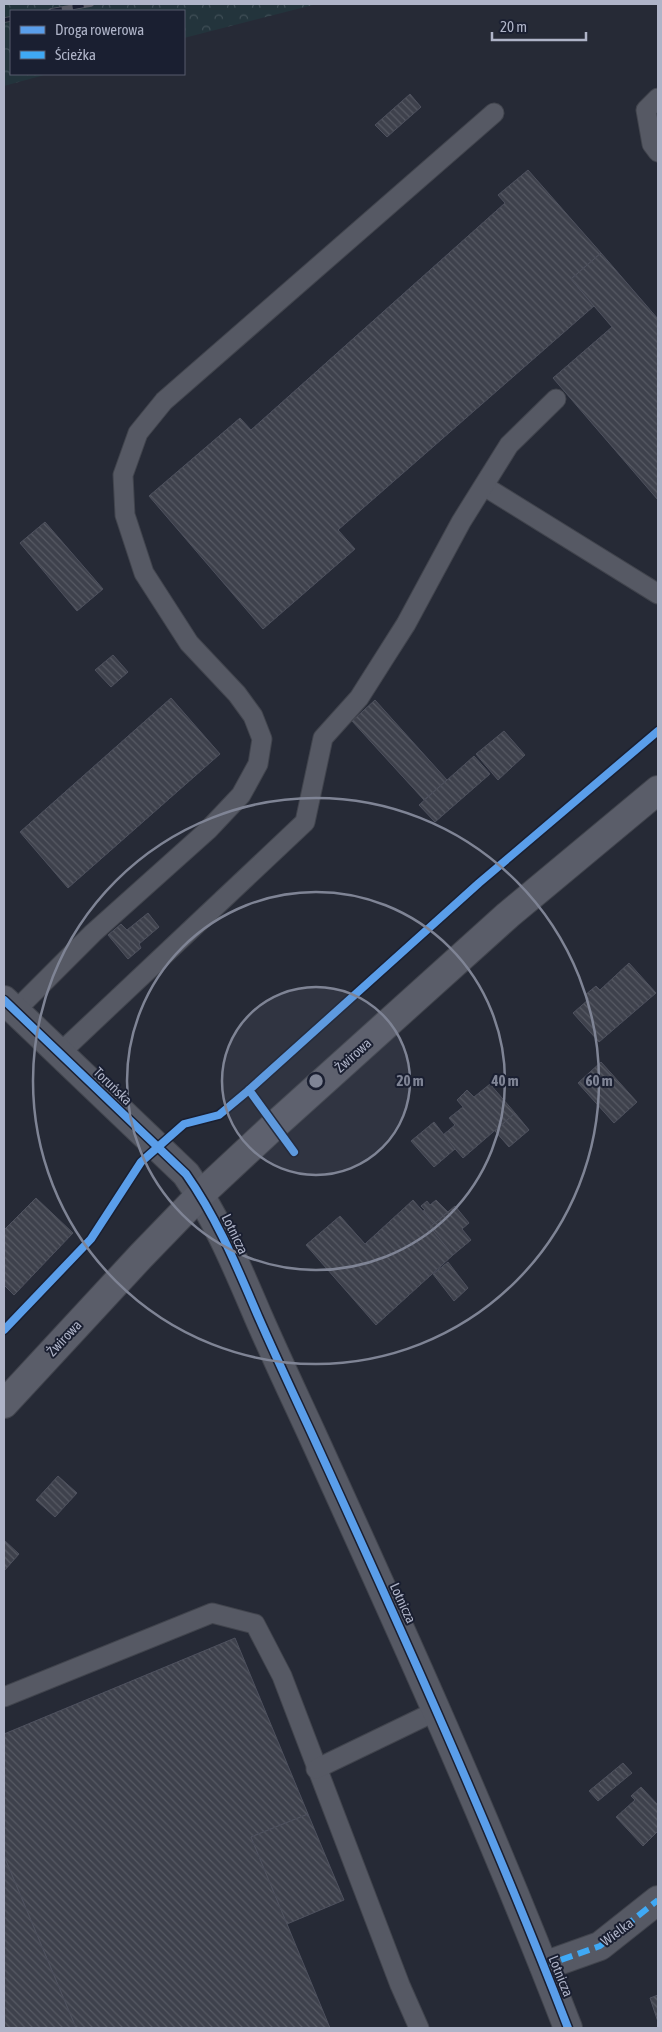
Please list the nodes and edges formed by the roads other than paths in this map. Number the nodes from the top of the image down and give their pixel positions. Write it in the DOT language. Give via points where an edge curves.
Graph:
graph roads {
  1 [pos="652,104"];
  2 [pos="494,113"];
  3 [pos="658,152"];
  4 [pos="556,399"];
  5 [pos="484,486"];
  6 [pos="658,594"];
  7 [pos="658,790"];
  8 [pos="10,1005"];
  9 [pos="60,1053"];
  10 [pos="201,1194"];
  11 [pos="4,1404"];
  12 [pos="4,1697"];
  13 [pos="436,1712"];
  14 [pos="316,1769"];
  15 [pos="657,1905"];
  16 [pos="544,1966"];
  17 [pos="419,2028"];
  18 [pos="568,2028"];
  1 -- 3 [label="lane" via="652,144"];
  2 -- 8 [label="lane" via="164,401 138,433 123,475 125,514 144,573 189,643 254,716 262,739 258,764 241,795 208,830"];
  4 -- 5 [label="lane" via="510,445"];
  5 -- 6 [label="lane"];
  5 -- 9 [label="lane" via="406,624 359,698 323,738 305,822"];
  7 -- 10 [label="street, Żwirowa" via="508,915"];
  8 -- 9 [label="street, Toruńska"];
  9 -- 10 [label="street, Toruńska" via="186,1174"];
  10 -- 11 [label="street, Żwirowa"];
  10 -- 13 [label="street, Lotnicza" via="228,1246"];
  12 -- 14 [label="lane" via="212,1613 255,1624 282,1676"];
  13 -- 14 [label="lane"];
  13 -- 16 [label="street, Lotnicza"];
  14 -- 17 [label="lane"];
  15 -- 16 [label="street, Wielka" via="600,1946"];
  16 -- 18 [label="street, Lotnicza"];
}
